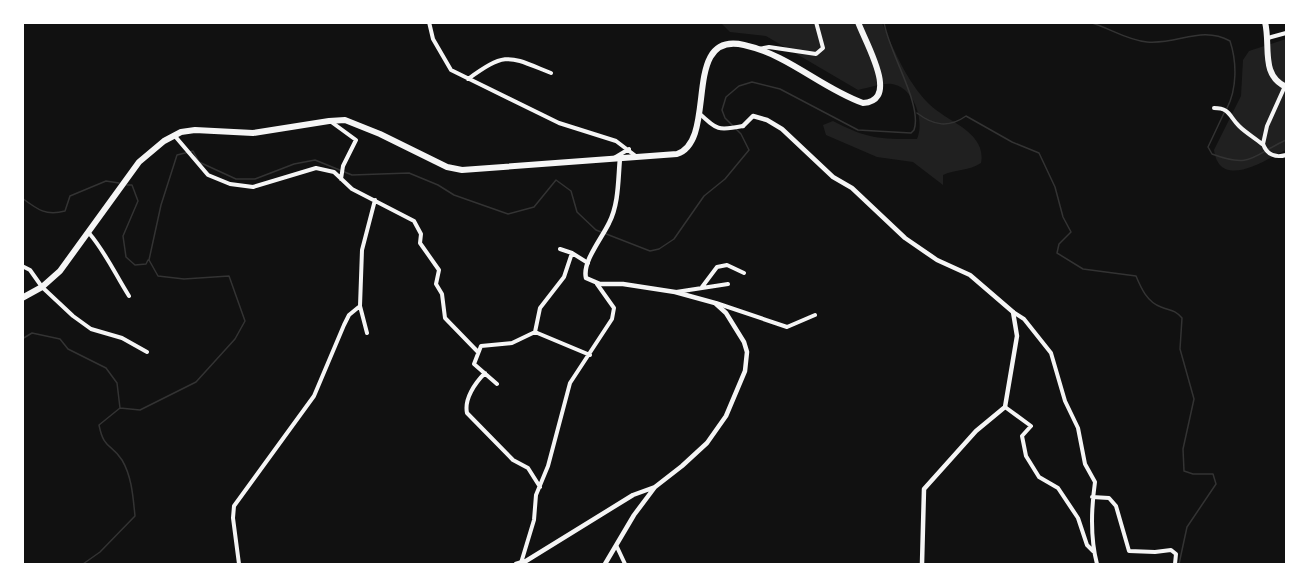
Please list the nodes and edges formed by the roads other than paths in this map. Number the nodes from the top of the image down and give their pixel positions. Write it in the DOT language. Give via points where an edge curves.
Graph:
graph roads {
  1 [pos="429,22"];
  2 [pos="816,22"];
  3 [pos="858,22"];
  4 [pos="1265,22"];
  5 [pos="1287,33"];
  6 [pos="1268,38"];
  7 [pos="758,49"];
  8 [pos="551,73"];
  9 [pos="467,80"];
  10 [pos="1286,87"];
  11 [pos="1214,108"];
  12 [pos="698,113"];
  13 [pos="329,120"];
  14 [pos="743,126"];
  15 [pos="174,134"];
  16 [pos="1264,147"];
  17 [pos="629,149"];
  18 [pos="1287,155"];
  19 [pos="637,157"];
  20 [pos="616,158"];
  21 [pos="341,174"];
  22 [pos="375,200"];
  23 [pos="89,233"];
  24 [pos="560,249"];
  25 [pos="572,253"];
  26 [pos="588,264"];
  27 [pos="22,266"];
  28 [pos="744,273"];
  29 [pos="597,284"];
  30 [pos="728,284"];
  31 [pos="42,287"];
  32 [pos="702,287"];
  33 [pos="675,292"];
  34 [pos="129,296"];
  35 [pos="22,298"];
  36 [pos="715,303"];
  37 [pos="360,306"];
  38 [pos="1013,312"];
  39 [pos="815,315"];
  40 [pos="535,332"];
  41 [pos="367,333"];
  42 [pos="147,352"];
  43 [pos="478,352"];
  44 [pos="590,355"];
  45 [pos="485,374"];
  46 [pos="497,384"];
  47 [pos="1005,407"];
  48 [pos="540,487"];
  49 [pos="655,487"];
  50 [pos="1092,497"];
  51 [pos="617,547"];
  52 [pos="1094,552"];
  53 [pos="239,564"];
  54 [pos="518,564"];
  55 [pos="605,564"];
  56 [pos="625,564"];
  57 [pos="922,564"];
  58 [pos="1097,564"];
  59 [pos="1175,564"];
  1 -- 9 [label="street" via="444,61"];
  2 -- 7 [label="street" via="823,48 816,54 776,47"];
  3 -- 7 [label="highway" via="882,86 879,96 868,103 853,99"];
  4 -- 6 [label="highway"];
  5 -- 6 [label="street"];
  6 -- 10 [label="highway" via="1269,69 1273,78"];
  7 -- 12 [label="highway" via="726,44 716,50 708,66"];
  8 -- 9 [label="street" via="508,57"];
  9 -- 17 [label="street" via="559,123"];
  10 -- 16 [label="street" via="1267,126"];
  11 -- 16 [label="street" via="1224,108 1233,114 1239,126"];
  12 -- 14 [label="street" via="714,128"];
  12 -- 19 [label="highway" via="695,136 686,149 677,154"];
  13 -- 15 [label="highway" via="254,133 195,130"];
  13 -- 20 [label="highway" via="360,125 447,167 462,170"];
  13 -- 21 [label="street" via="356,140"];
  14 -- 38 [label="street" via="753,116 776,124 905,238 946,265 970,275"];
  15 -- 21 [label="street" via="208,175 242,187 253,188 315,168"];
  15 -- 23 [label="highway" via="143,158"];
  16 -- 18 [label="street" via="1271,155"];
  17 -- 19 [label="street"];
  17 -- 20 [label="street"];
  19 -- 20 [label="highway"];
  20 -- 26 [label="street" via="617,195 610,221"];
  21 -- 22 [label="street"];
  22 -- 37 [label="street" via="362,249"];
  22 -- 43 [label="street" via="414,221 421,234 420,243 439,270 435,284 442,294 444,317"];
  23 -- 31 [label="highway" via="60,272"];
  23 -- 34 [label="street" via="106,254"];
  24 -- 25 [label="street"];
  25 -- 26 [label="street"];
  25 -- 40 [label="street" via="564,277 540,308"];
  26 -- 29 [label="street" via="585,275"];
  27 -- 31 [label="street" via="30,270"];
  28 -- 32 [label="street" via="727,265 717,267"];
  29 -- 33 [label="street"];
  29 -- 44 [label="street" via="614,308 612,319"];
  30 -- 32 [label="street"];
  31 -- 35 [label="highway"];
  31 -- 42 [label="street" via="91,329 122,338"];
  32 -- 33 [label="street"];
  33 -- 36 [label="street"];
  36 -- 39 [label="street" via="787,327"];
  36 -- 49 [label="street" via="744,342 747,359 741,384 707,443"];
  37 -- 41 [label="street"];
  37 -- 53 [label="street" via="349,315 314,396 237,501 233,518"];
  38 -- 47 [label="street" via="1017,336"];
  38 -- 50 [label="street" via="1024,319 1050,353 1078,428 1085,464 1095,482"];
  40 -- 43 [label="street" via="510,344 482,346"];
  40 -- 44 [label="street"];
  43 -- 45 [label="street" via="474,364"];
  44 -- 48 [label="street" via="570,383"];
  45 -- 46 [label="street"];
  45 -- 48 [label="street" via="469,397 467,413 513,460 528,468"];
  47 -- 52 [label="street" via="1032,426 1022,436 1026,456 1039,477 1058,488"];
  47 -- 57 [label="street" via="976,431 924,489"];
  48 -- 54 [label="street"];
  49 -- 51 [label="street"];
  49 -- 54 [label="street" via="633,495"];
  50 -- 52 [label="street"];
  50 -- 59 [label="street" via="1108,498 1116,506 1129,551 1171,550 1175,552"];
  51 -- 55 [label="street"];
  51 -- 56 [label="street"];
  52 -- 58 [label="street"];
}
